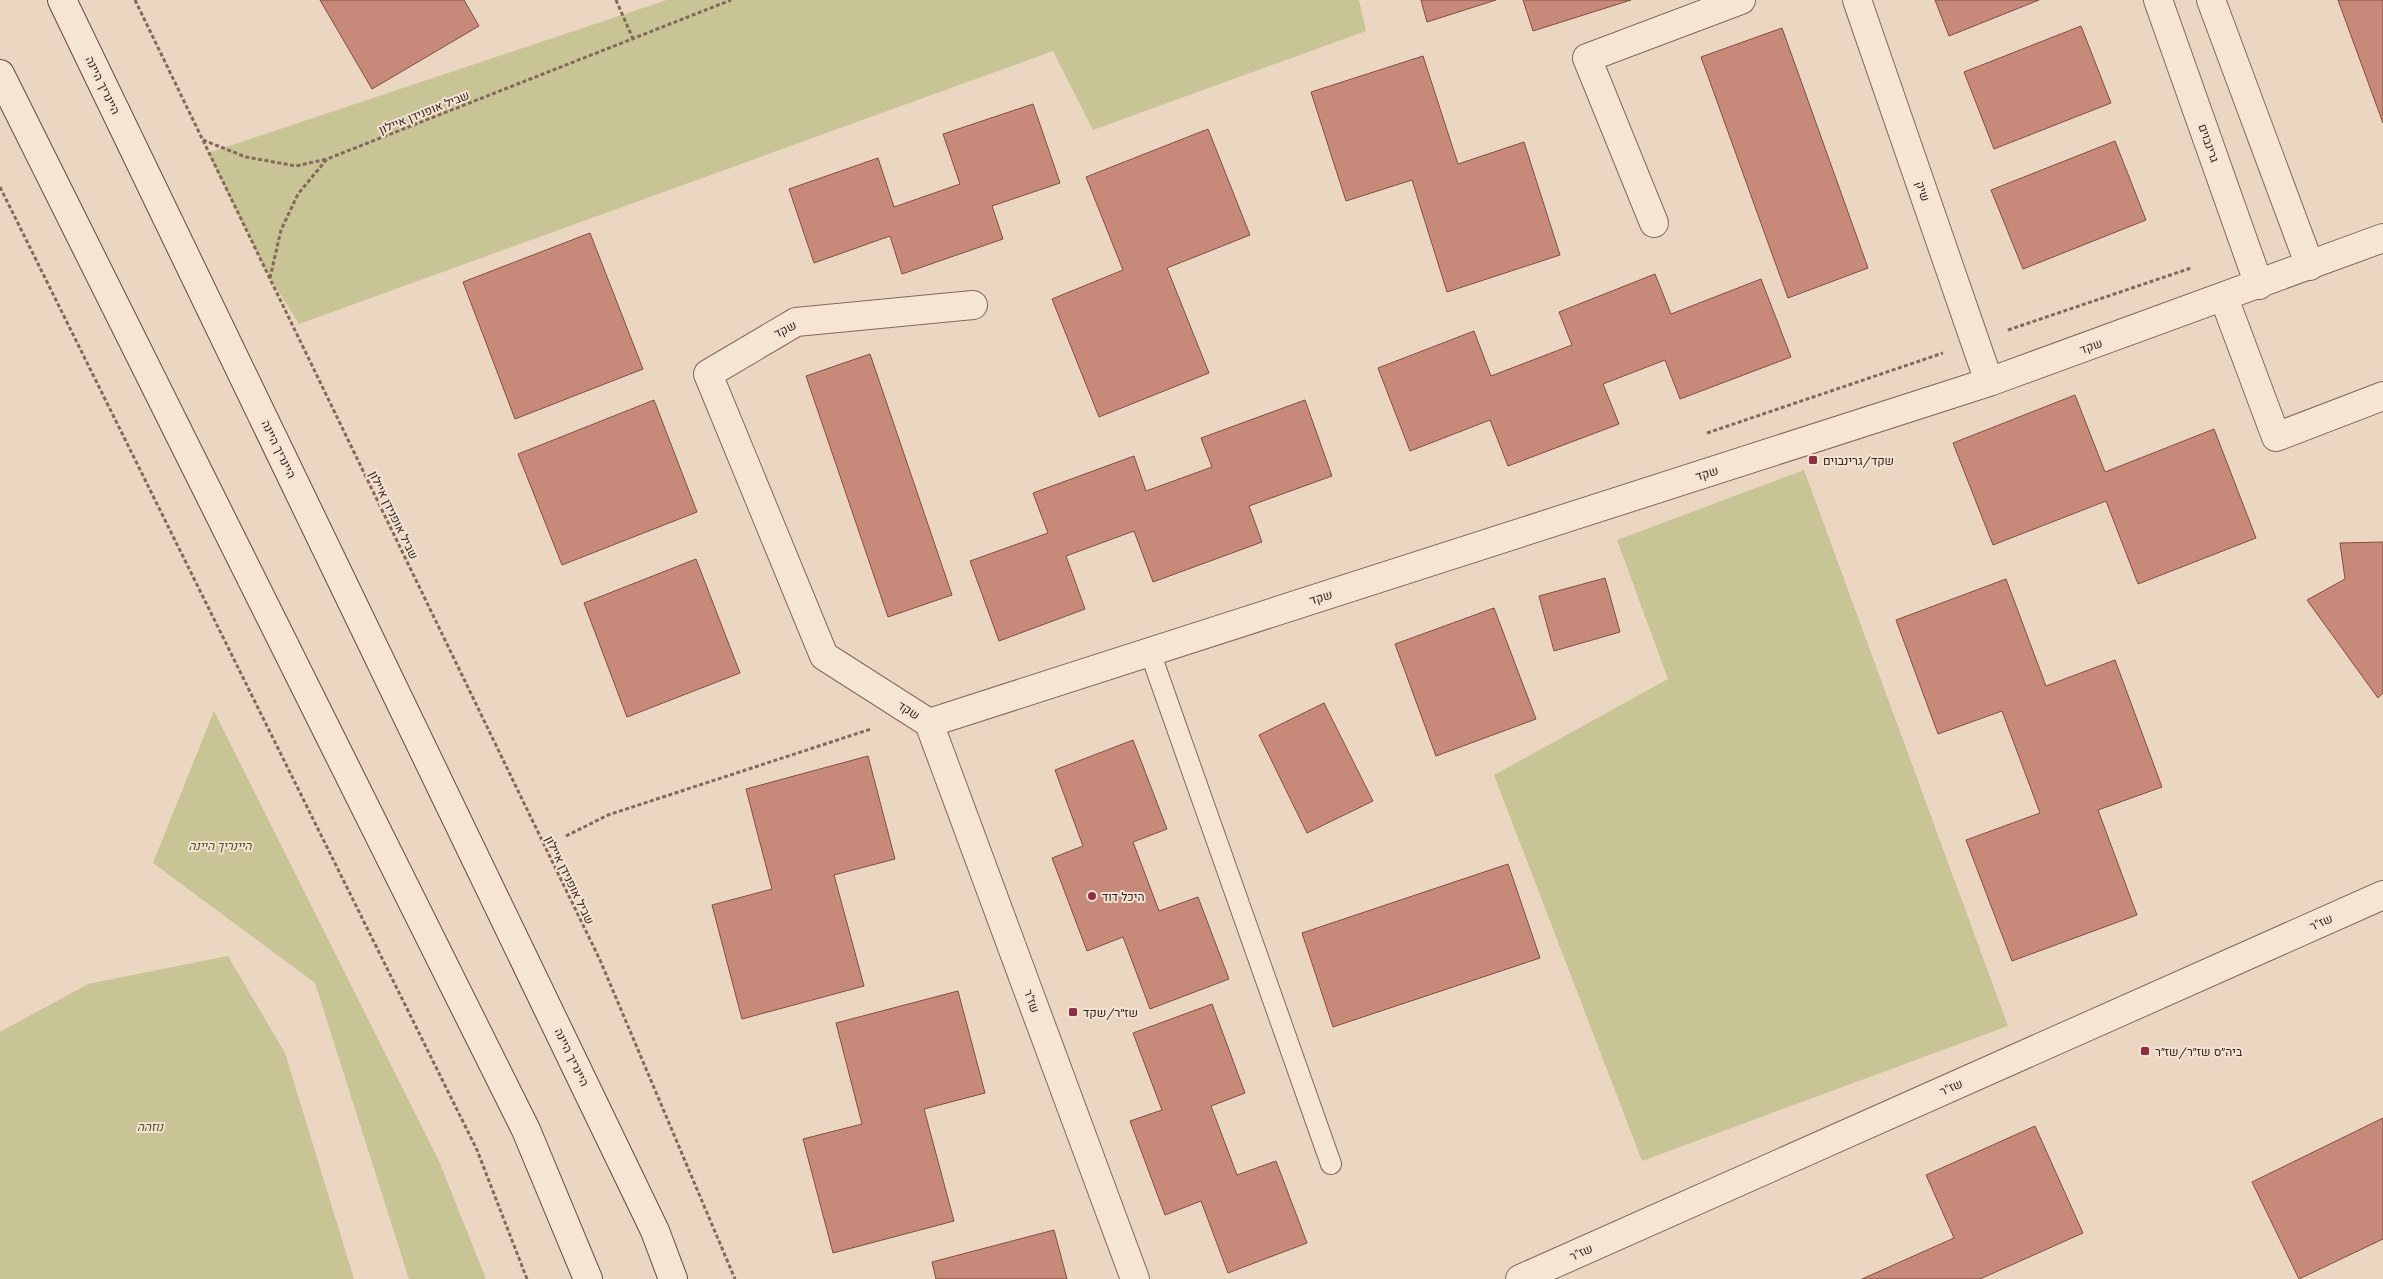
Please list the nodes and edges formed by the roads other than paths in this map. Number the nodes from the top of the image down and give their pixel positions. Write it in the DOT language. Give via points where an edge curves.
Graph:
graph roads {
  1 [pos="62,0"];
  2 [pos="1740,0"];
  3 [pos="1857,0"];
  4 [pos="2158,0"];
  5 [pos="2211,0"];
  6 [pos="0,74"];
  7 [pos="1654,222"];
  8 [pos="2380,248"];
  9 [pos="2310,266"];
  10 [pos="2259,285"];
  11 [pos="2224,298"];
  12 [pos="973,305"];
  13 [pos="1989,382"];
  14 [pos="2383,396"];
  15 [pos="1150,652"];
  16 [pos="929,723"];
  17 [pos="2383,895"];
  18 [pos="1331,1164"];
  19 [pos="588,1279"];
  20 [pos="673,1279"];
  21 [pos="1135,1279"];
  22 [pos="1520,1279"];
  1 -- 20 [label="street, היינריך היינה" via="655,1231"];
  2 -- 7 [label="street" via="1587,58"];
  3 -- 13 [label="street, שיק"];
  4 -- 10 [label="street, גרינבוים"];
  5 -- 9 [label="street"];
  6 -- 19 [label="street" via="526,1130"];
  8 -- 9 [label="street, שקד"];
  9 -- 10 [label="street, שקד"];
  10 -- 11 [label="street, שקד"];
  11 -- 13 [label="street, שקד"];
  11 -- 14 [label="street" via="2276,437"];
  12 -- 16 [label="street, שקד" via="796,322 708,374 824,656"];
  13 -- 15 [label="street, שקד"];
  15 -- 16 [label="street, שקד"];
  15 -- 18 [label="lane"];
  16 -- 21 [label="street, שז\"ר"];
  17 -- 22 [label="street, שז\"ר"];
}
